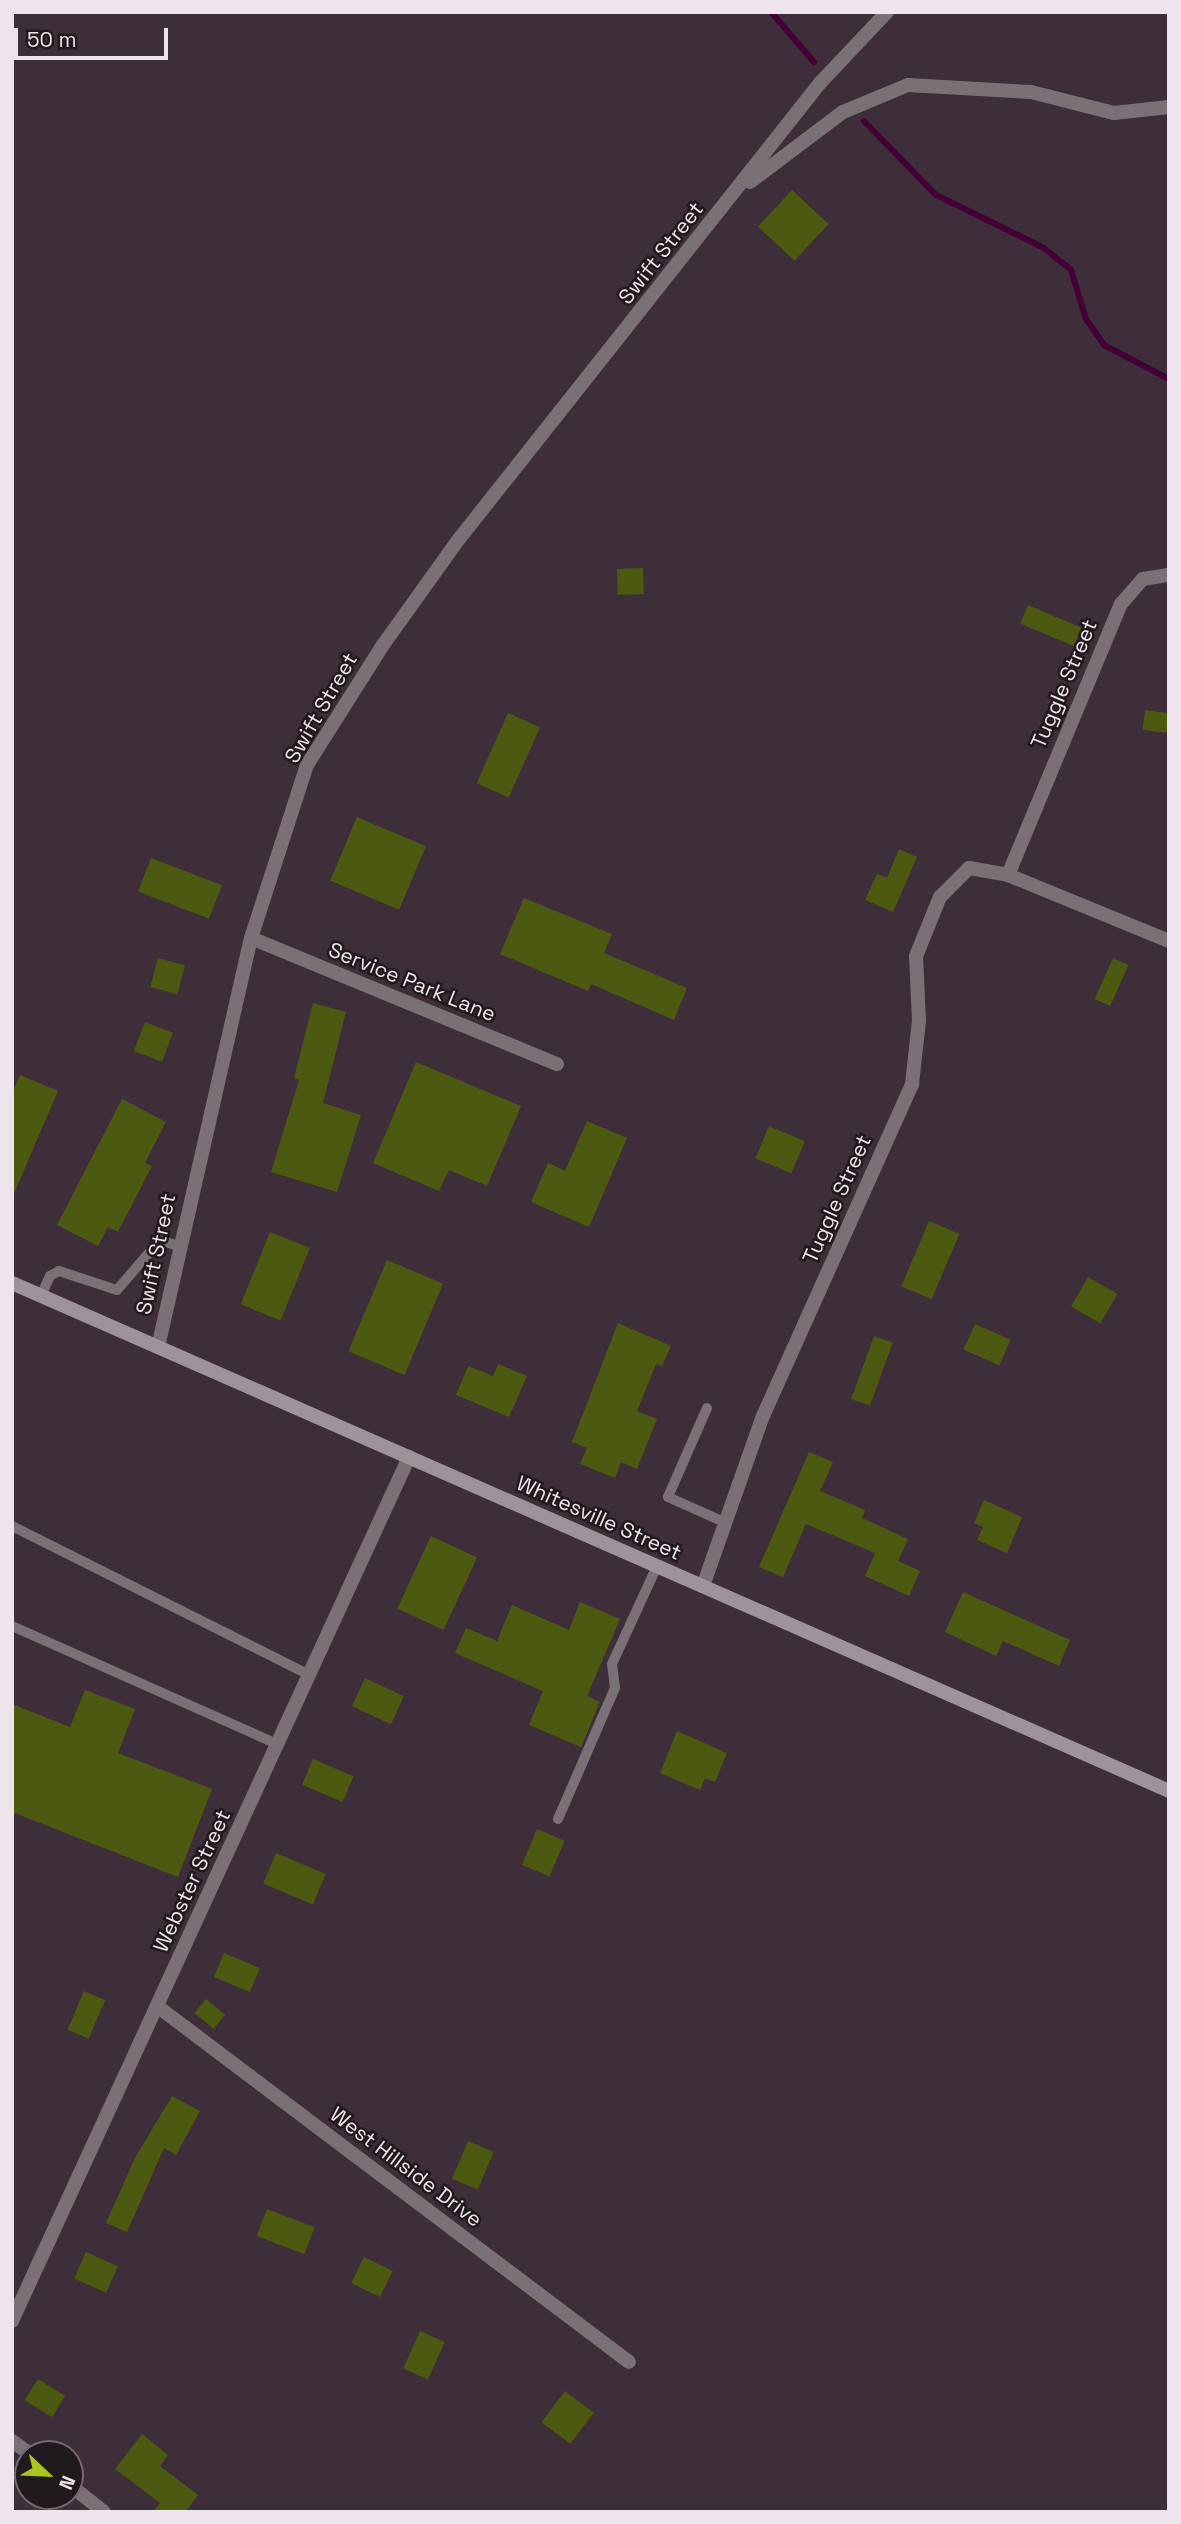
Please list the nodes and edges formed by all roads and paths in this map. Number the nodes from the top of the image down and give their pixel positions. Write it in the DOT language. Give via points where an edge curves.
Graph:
graph roads {
  1 [pos="887,12"];
  2 [pos="1169,107"];
  3 [pos="734,194"];
  4 [pos="1169,575"];
  5 [pos="1008,875"];
  6 [pos="251,938"];
  7 [pos="1169,940"];
  8 [pos="557,1064"];
  9 [pos="179,1246"];
  10 [pos="12,1283"];
  11 [pos="41,1296"];
  12 [pos="158,1347"];
  13 [pos="707,1408"];
  14 [pos="409,1457"];
  15 [pos="726,1522"];
  16 [pos="12,1526"];
  17 [pos="657,1566"];
  18 [pos="703,1586"];
  19 [pos="12,1626"];
  20 [pos="309,1675"];
  21 [pos="277,1744"];
  22 [pos="1169,1791"];
  23 [pos="558,1819"];
  24 [pos="157,2006"];
  25 [pos="12,2321"];
  26 [pos="629,2362"];
  27 [pos="84,2496"];
  28 [pos="104,2512"];
  1 -- 3 [label="street, Swift Street" via="821,83"];
  2 -- 3 [label="street, Swift Street" via="1114,113 1031,92 908,85 843,112"];
  3 -- 6 [label="street, Swift Street" via="459,539 383,645 307,765"];
  4 -- 5 [label="street, Tuggle Street" via="1143,579 1121,604"];
  5 -- 7 [label="street, Tuggle Street"];
  5 -- 15 [label="street, Tuggle Street" via="969,868 940,897 916,956 919,1021 912,1084 763,1416"];
  6 -- 8 [label="street, Service Park Lane"];
  6 -- 9 [label="street, Swift Street"];
  9 -- 11 [label="lane" via="160,1240 117,1290 59,1271 50,1276"];
  9 -- 12 [label="street, Swift Street"];
  10 -- 11 [label="main road, Whitesville Street"];
  11 -- 12 [label="main road, Whitesville Street"];
  12 -- 14 [label="main road, Whitesville Street"];
  13 -- 15 [label="lane" via="668,1497"];
  14 -- 17 [label="main road, Whitesville Street"];
  14 -- 20 [label="street, Webster Street"];
  15 -- 18 [label="street, Tuggle Street"];
  16 -- 20 [label="lane"];
  17 -- 18 [label="main road, Whitesville Street"];
  17 -- 23 [label="lane" via="612,1664 615,1688"];
  18 -- 22 [label="main road, Whitesville Street"];
  19 -- 21 [label="lane"];
  20 -- 21 [label="street, Webster Street"];
  21 -- 24 [label="street, Webster Street"];
  24 -- 25 [label="street, Webster Street"];
  24 -- 26 [label="street, West Hillside Drive"];
  27 -- 28 [label="street"];
}
